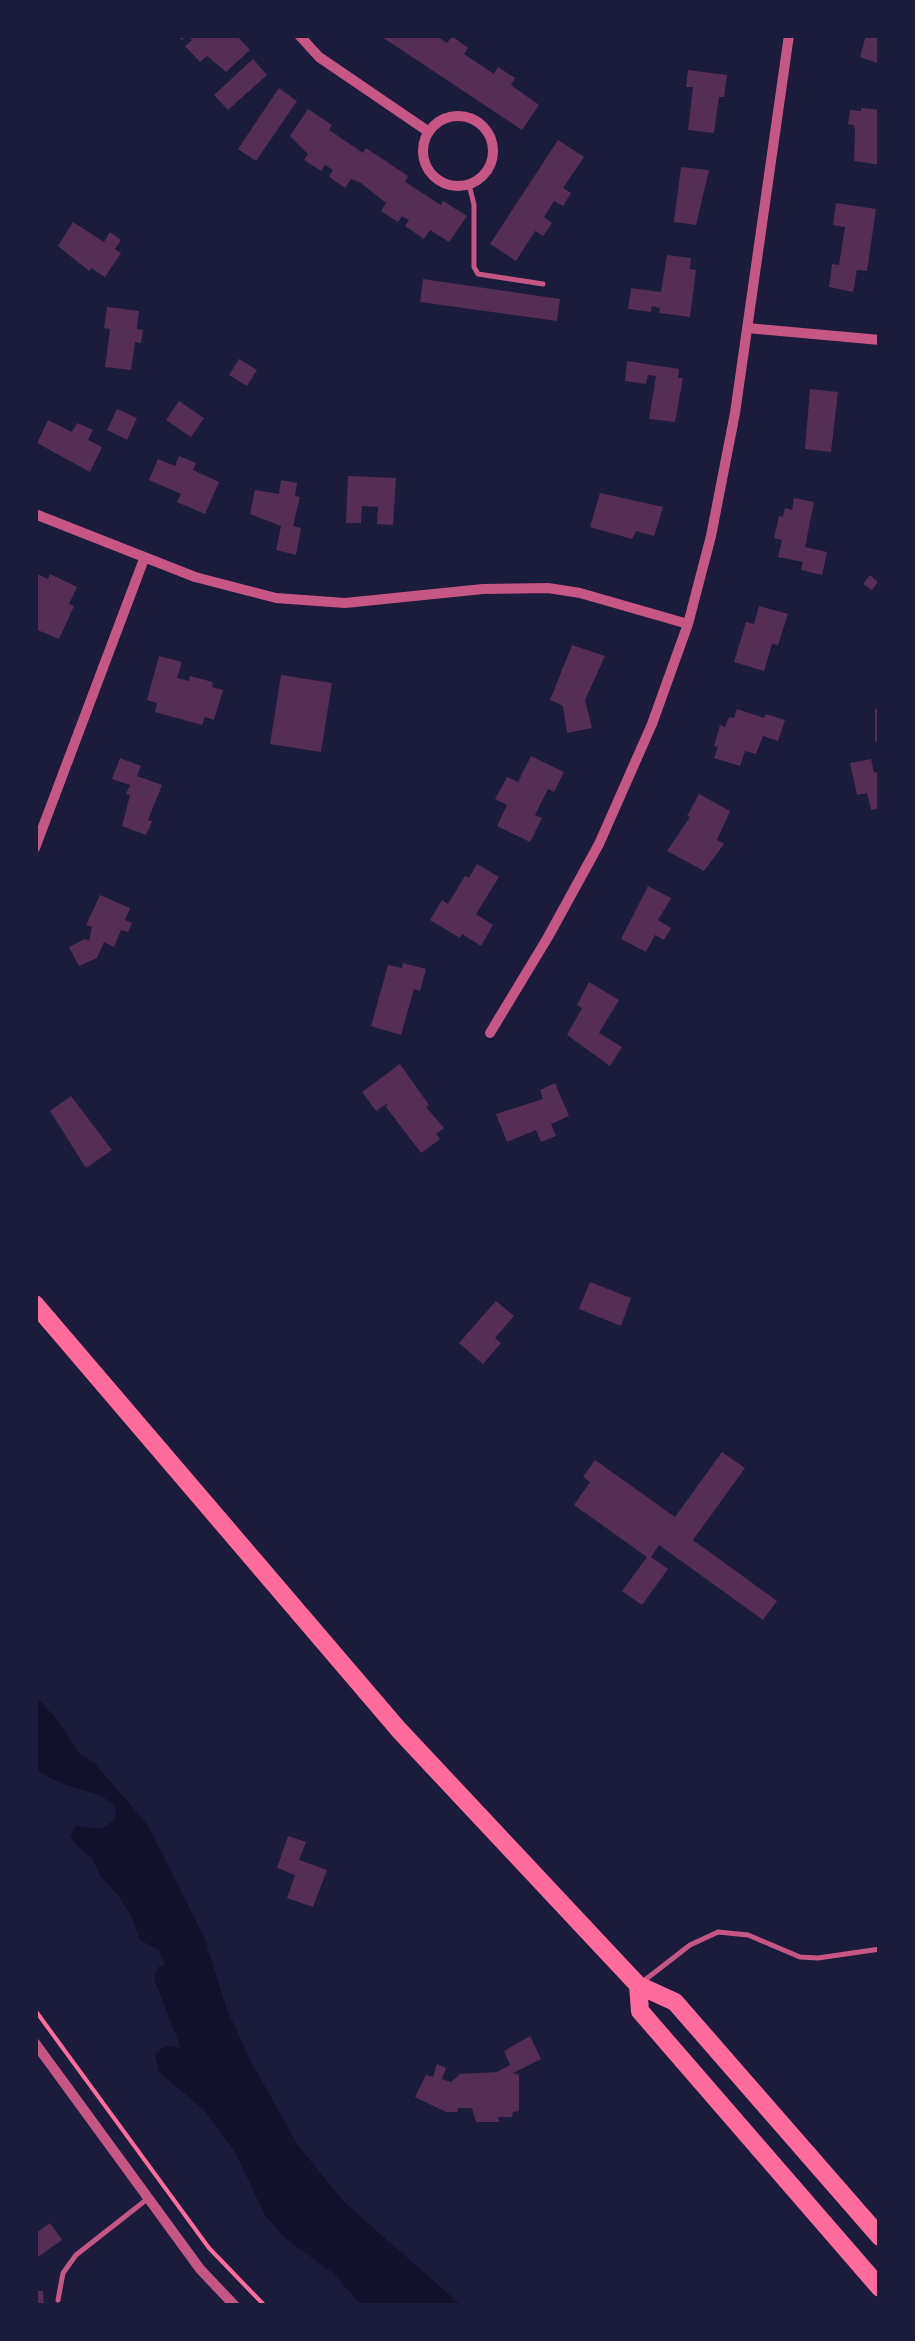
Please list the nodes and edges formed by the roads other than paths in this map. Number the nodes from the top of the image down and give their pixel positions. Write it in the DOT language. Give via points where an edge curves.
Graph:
graph roads {
  1 [pos="299,35"];
  2 [pos="789,35"];
  3 [pos="429,132"];
  4 [pos="470,184"];
  5 [pos="543,284"];
  6 [pos="747,328"];
  7 [pos="880,340"];
  8 [pos="35,514"];
  9 [pos="144,559"];
  10 [pos="688,624"];
  11 [pos="35,848"];
  12 [pos="490,1033"];
  13 [pos="35,1304"];
  14 [pos="880,1949"];
  15 [pos="638,1986"];
  16 [pos="35,2043"];
  17 [pos="148,2198"];
  18 [pos="874,2230"];
  19 [pos="880,2288"];
  20 [pos="58,2300"];
  21 [pos="235,2306"];
  1 -- 3 [label="street" via="319,58"];
  2 -- 6 [label="street"];
  3 -- 4 [label="street" via="424,154 433,175 454,186"];
  3 -- 4 [label="street" via="446,118 480,123 494,153 485,174"];
  4 -- 5 [label="lane" via="478,274"];
  6 -- 7 [label="street"];
  6 -- 10 [label="street" via="722,487"];
  8 -- 9 [label="street"];
  9 -- 10 [label="street" via="226,588 292,600 367,602 548,588"];
  9 -- 11 [label="street"];
  10 -- 12 [label="street" via="613,814"];
  13 -- 15 [label="main road" via="399,1730"];
  14 -- 15 [label="lane" via="800,1958 740,1932 718,1932"];
  15 -- 18 [label="main road" via="675,2002"];
  15 -- 19 [label="main road" via="640,2011"];
  16 -- 17 [label="street"];
  17 -- 20 [label="lane" via="76,2256 63,2273"];
  17 -- 21 [label="street"];
}
